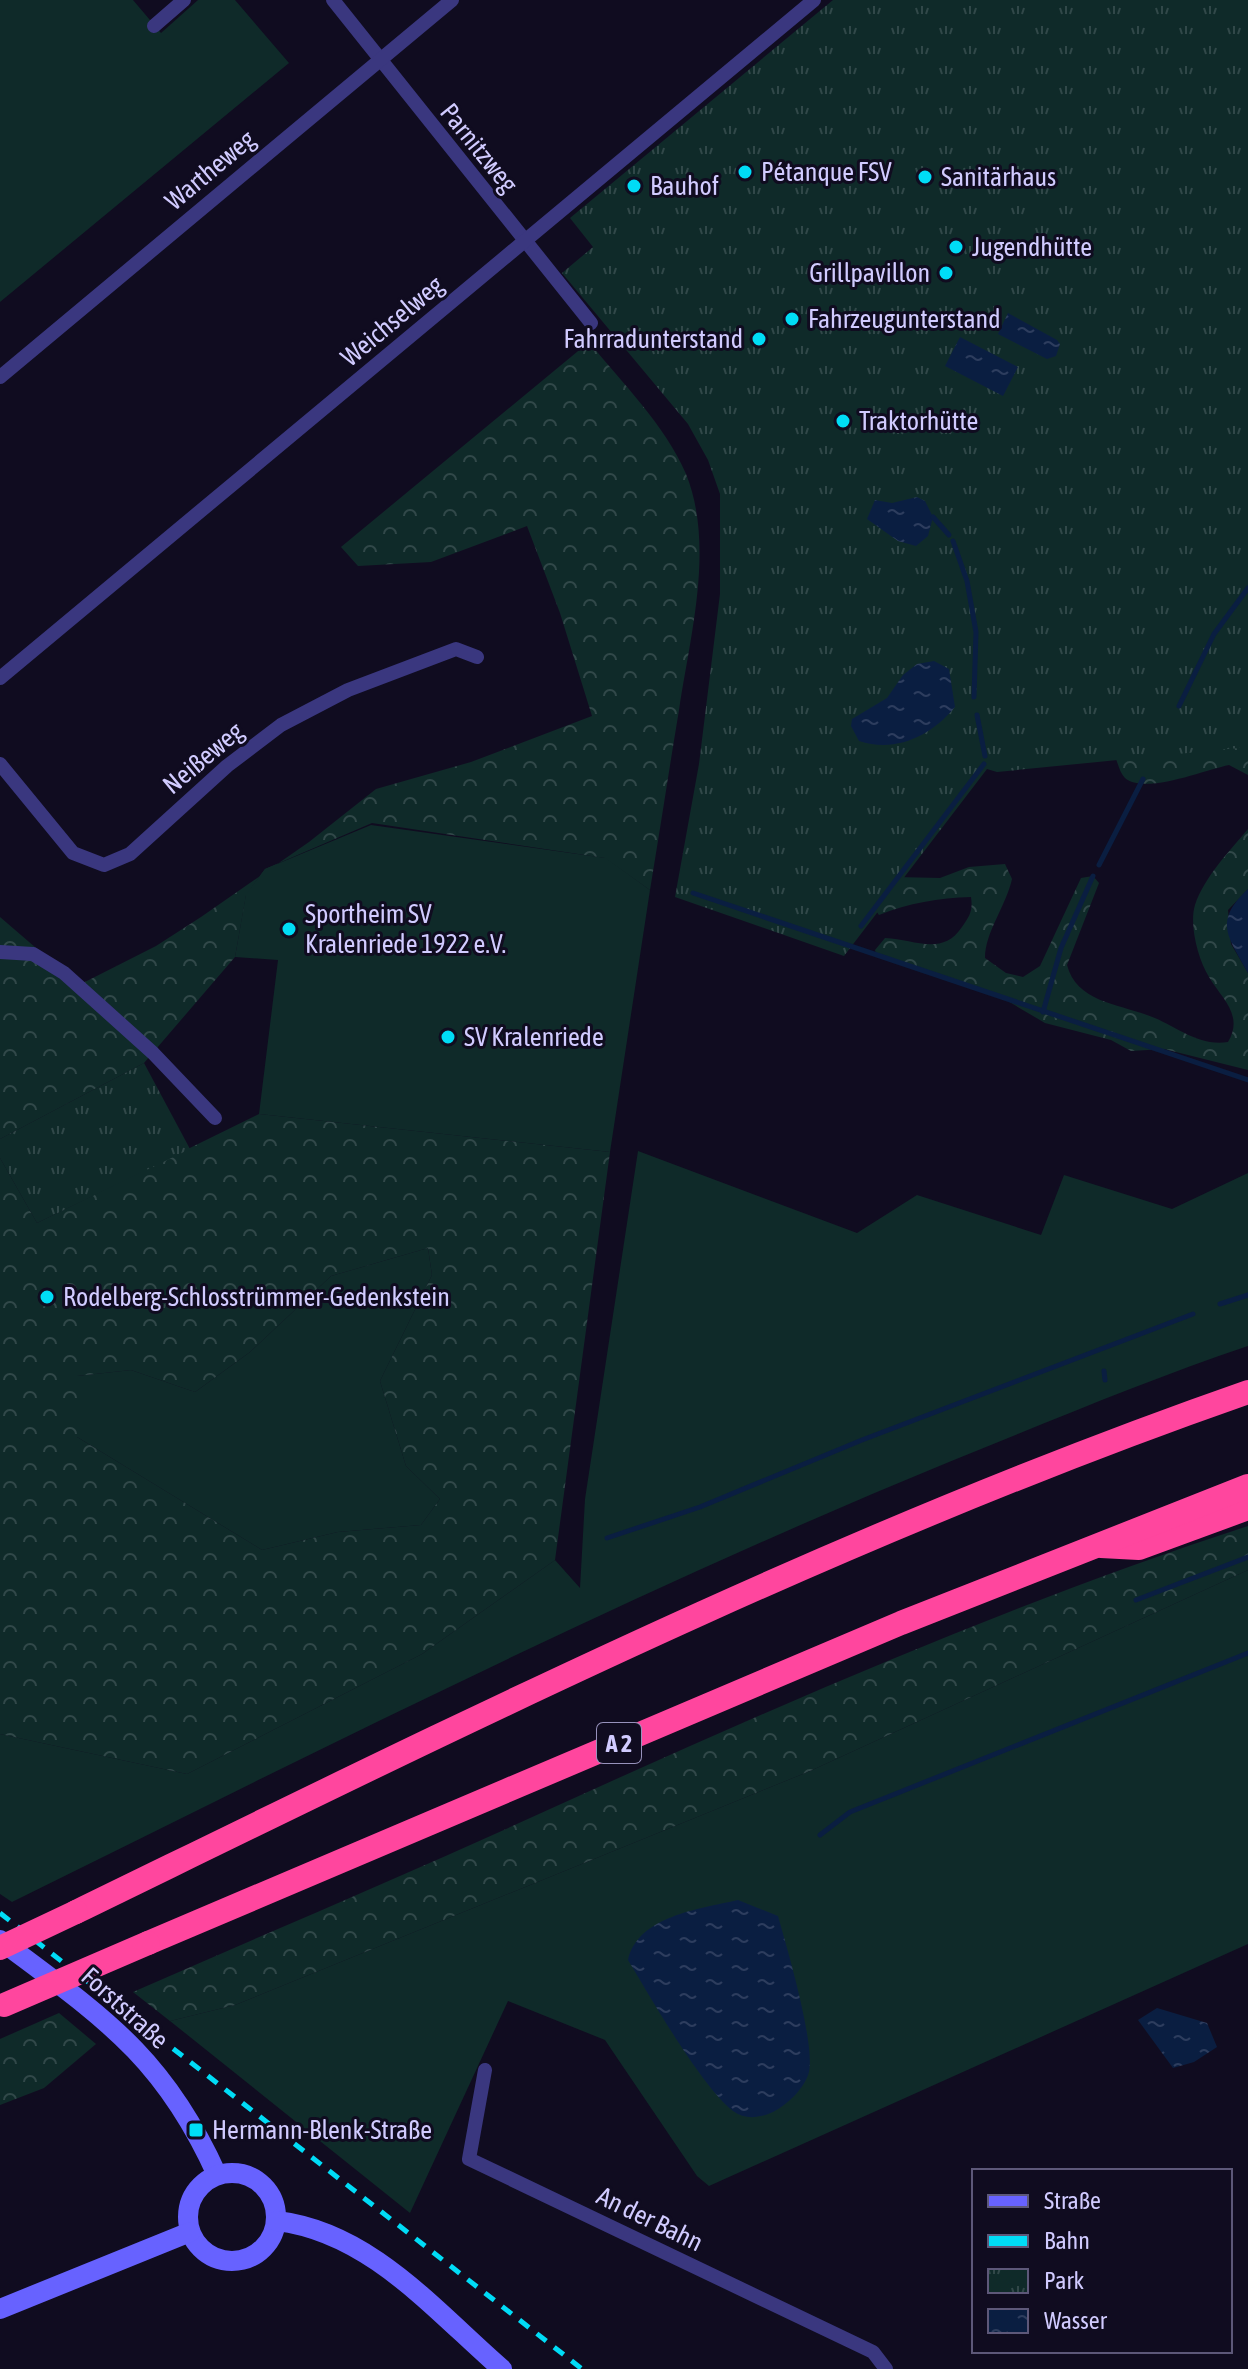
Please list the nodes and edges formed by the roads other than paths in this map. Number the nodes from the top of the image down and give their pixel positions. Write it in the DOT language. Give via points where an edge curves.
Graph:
graph roads {
  1 [pos="184,0"];
  2 [pos="333,0"];
  3 [pos="452,0"];
  4 [pos="814,0"];
  5 [pos="154,26"];
  6 [pos="379,60"];
  7 [pos="523,242"];
  8 [pos="591,323"];
  9 [pos="0,377"];
  10 [pos="477,657"];
  11 [pos="0,678"];
  12 [pos="0,764"];
  13 [pos="0,952"];
  14 [pos="215,1118"];
  15 [pos="1248,1392"];
  16 [pos="1248,1486"];
  17 [pos="1248,1508"];
  18 [pos="1091,1546"];
  19 [pos="0,1940"];
  20 [pos="0,1948"];
  21 [pos="2,2006"];
  22 [pos="485,2070"];
  23 [pos="217,2175"];
  24 [pos="277,2221"];
  25 [pos="190,2232"];
  26 [pos="0,2309"];
  27 [pos="502,2369"];
  28 [pos="886,2369"];
  1 -- 5 [label="street"];
  2 -- 6 [label="street, Parnitzweg"];
  3 -- 6 [label="street, Wartheweg"];
  4 -- 7 [label="street, Weichselweg"];
  6 -- 7 [label="street, Parnitzweg"];
  6 -- 9 [label="street, Wartheweg"];
  7 -- 8 [label="street, Parnitzweg"];
  7 -- 11 [label="street, Weichselweg"];
  10 -- 12 [label="street, Neißeweg" via="456,649 315,705 227,766 130,854 104,865 73,853"];
  13 -- 14 [label="street" via="33,954 64,973"];
  15 -- 20 [label="highway, bridge" via="1008,1481 733,1597"];
  16 -- 18 [label="highway, A 2"];
  17 -- 18 [label="highway" via="1139,1548"];
  18 -- 21 [label="highway, A 2, bridge"];
  19 -- 23 [label="main road, Forststraße" via="144,2056 180,2104"];
  22 -- 28 [label="street, An der Bahn" via="469,2159 873,2352"];
  23 -- 24 [label="main road" via="239,2173 259,2182 273,2199"];
  23 -- 25 [label="main road" via="194,2193 188,2212"];
  24 -- 25 [label="main road" via="262,2250 232,2262 202,2250"];
  24 -- 27 [label="main road" via="328,2232 366,2252"];
  25 -- 26 [label="main road"];
}
